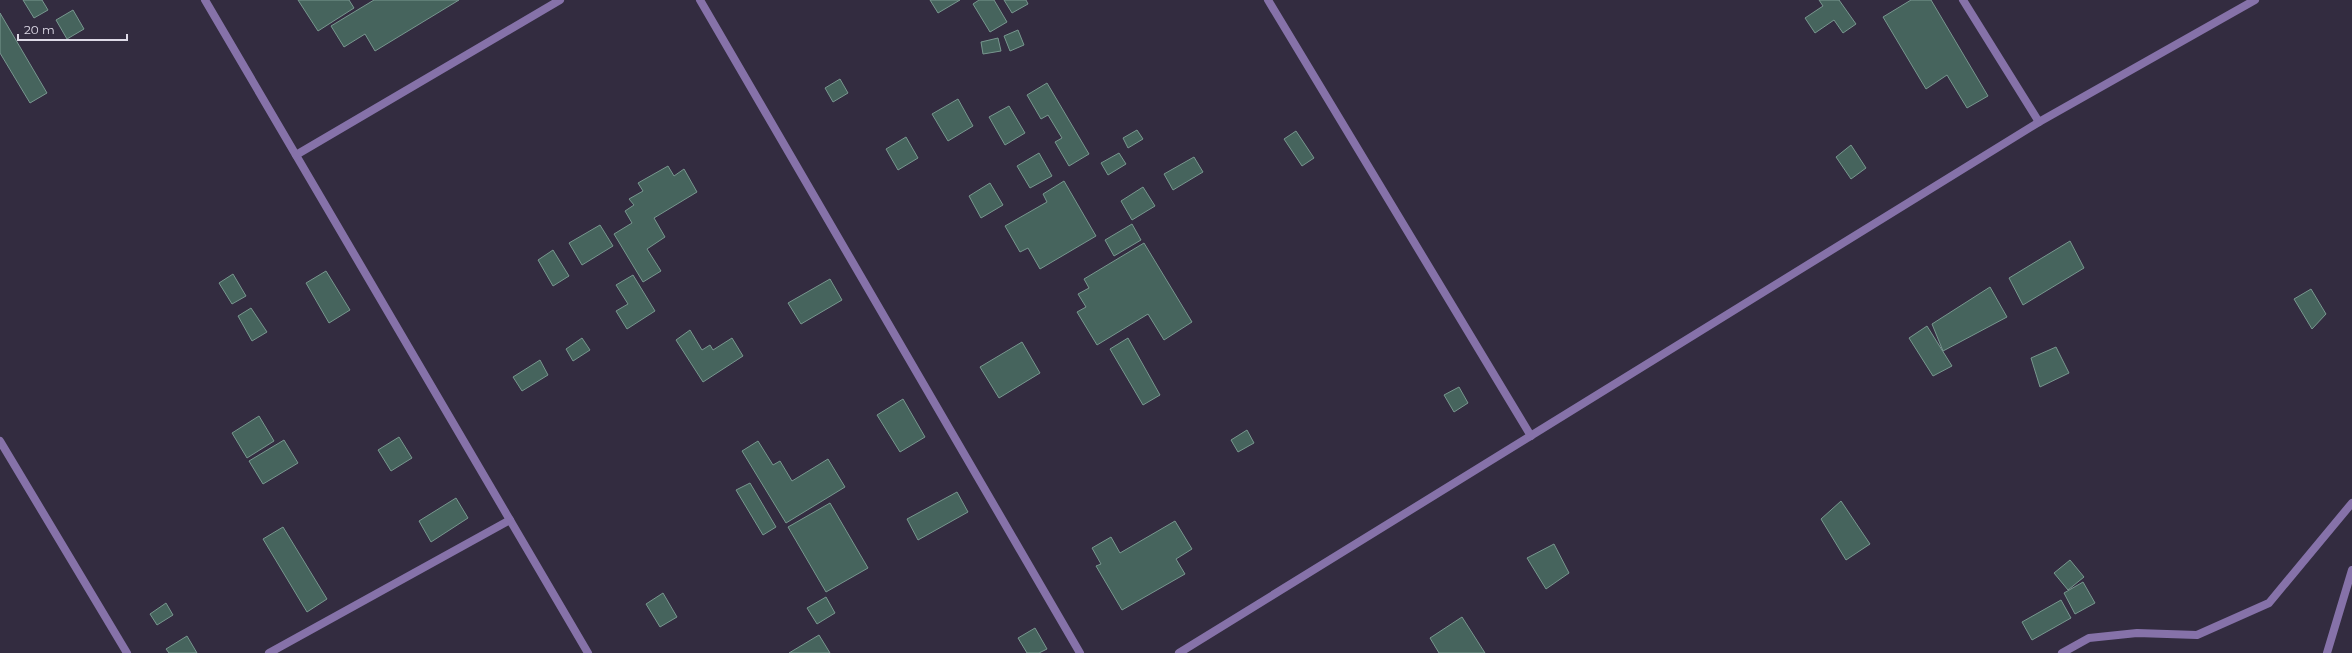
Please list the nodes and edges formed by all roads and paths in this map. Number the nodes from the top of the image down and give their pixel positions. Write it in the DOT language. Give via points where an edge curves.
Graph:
graph roads {
  1 [pos="205,0"];
  2 [pos="560,0"];
  3 [pos="700,0"];
  4 [pos="1268,0"];
  5 [pos="1964,0"];
  6 [pos="2256,0"];
  7 [pos="2039,122"];
  8 [pos="296,155"];
  9 [pos="1531,436"];
  10 [pos="0,441"];
  11 [pos="2352,504"];
  12 [pos="510,520"];
  13 [pos="2352,570"];
  14 [pos="128,653"];
  15 [pos="269,653"];
  16 [pos="588,653"];
  17 [pos="1080,653"];
  18 [pos="1179,653"];
  19 [pos="2062,653"];
  20 [pos="2327,653"];
  1 -- 8 [label="street"];
  2 -- 8 [label="street"];
  3 -- 17 [label="street"];
  4 -- 9 [label="street"];
  5 -- 7 [label="street"];
  6 -- 7 [label="street"];
  7 -- 9 [label="street"];
  8 -- 12 [label="street"];
  9 -- 18 [label="street"];
  10 -- 14 [label="street"];
  11 -- 19 [label="street" via="2269,603 2197,635 2137,633 2089,638"];
  12 -- 15 [label="street"];
  12 -- 16 [label="street"];
  13 -- 20 [label="street"];
}
